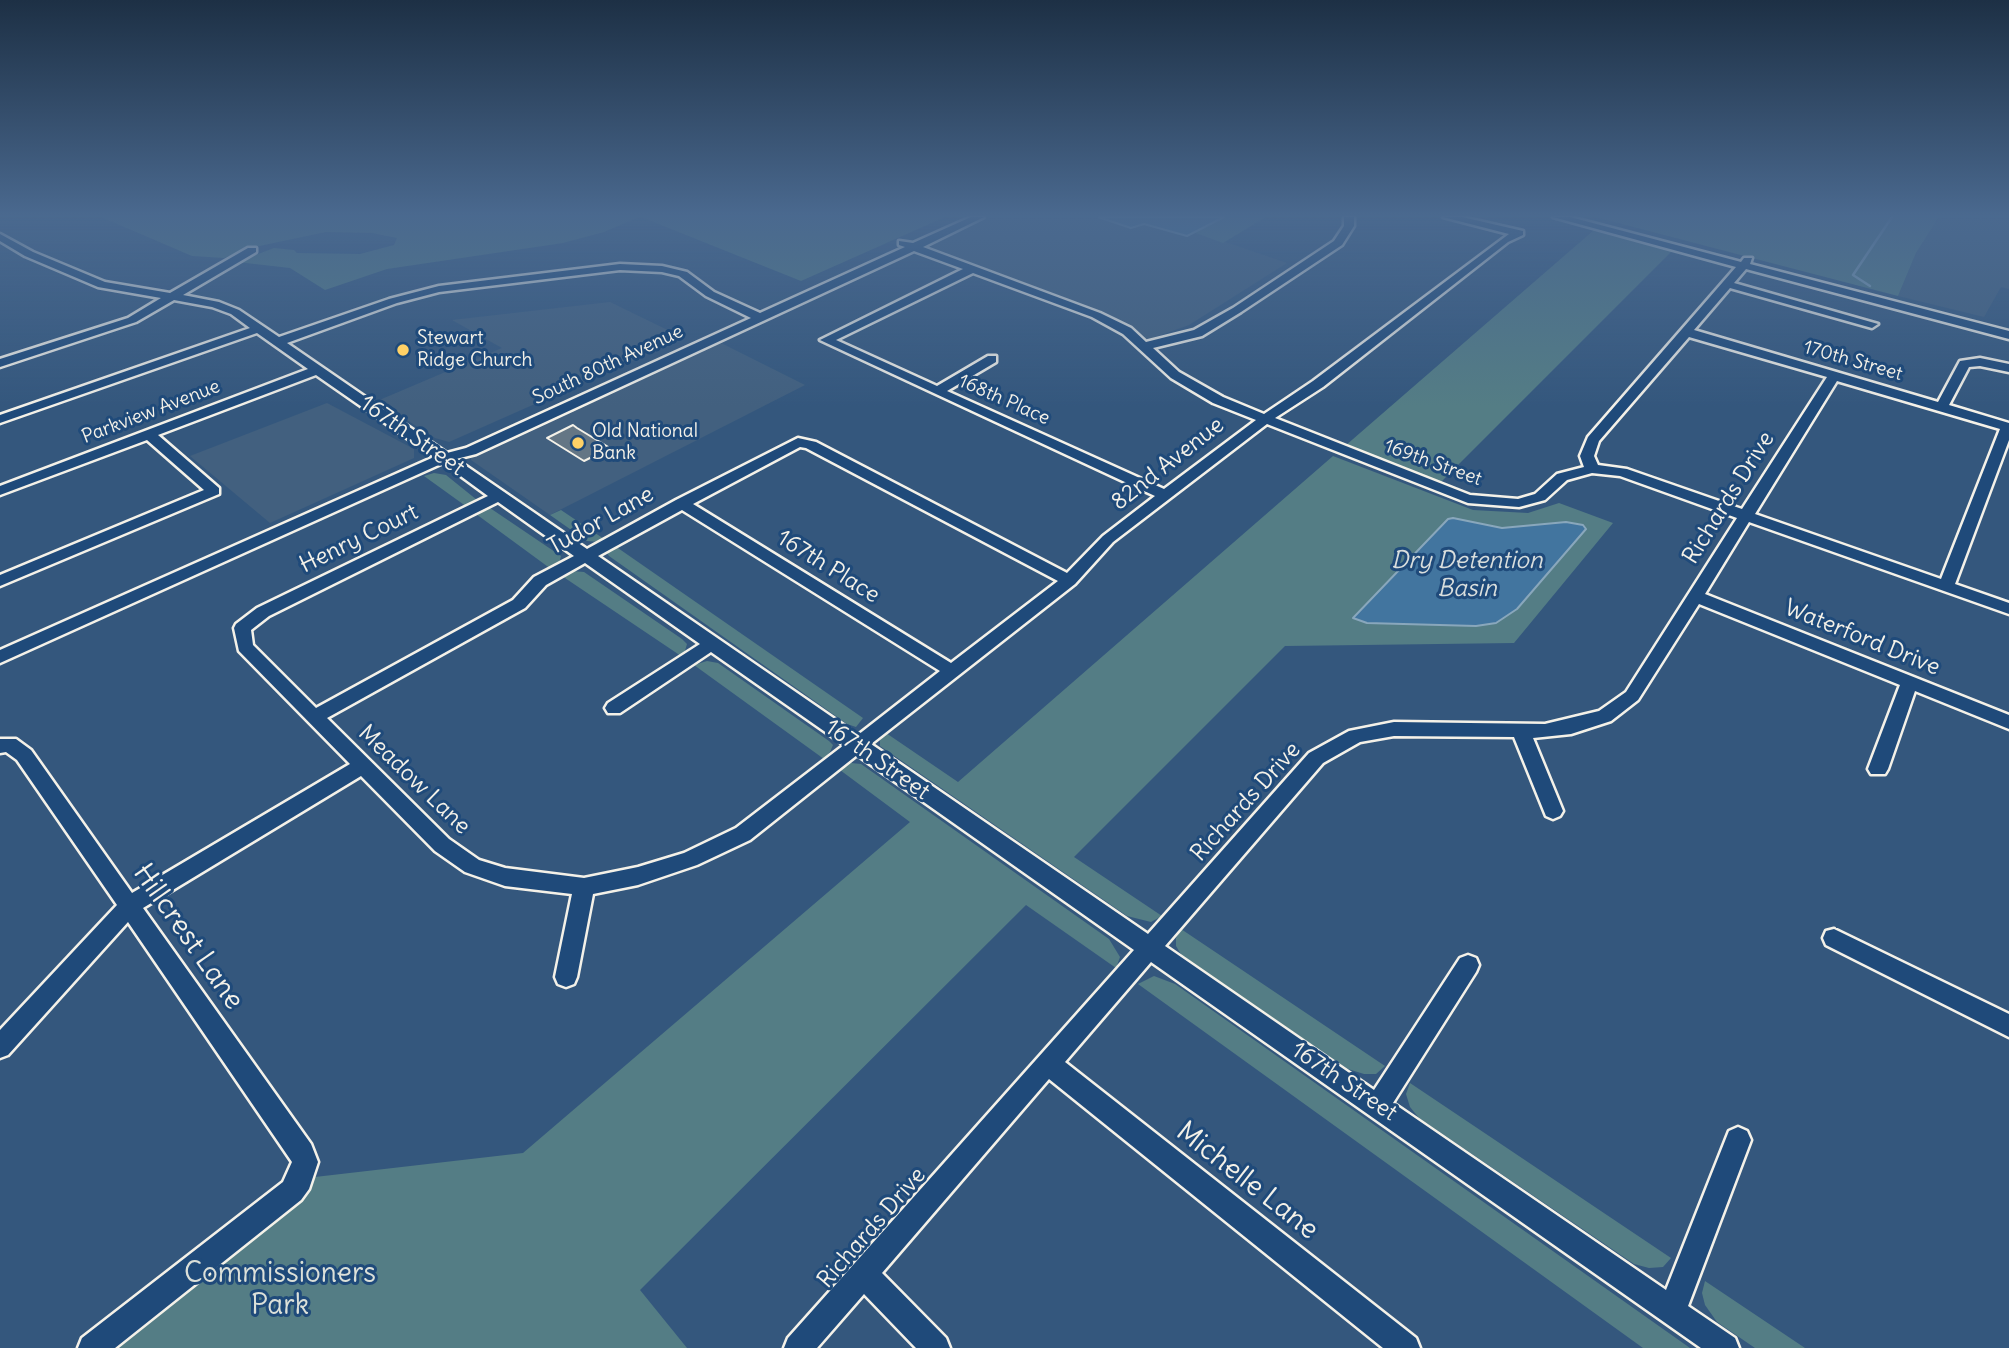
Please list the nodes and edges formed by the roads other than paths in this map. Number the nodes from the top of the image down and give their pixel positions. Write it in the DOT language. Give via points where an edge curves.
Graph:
graph roads {
  1 [pos="90,280"];
  2 [pos="200,280"];
  3 [pos="514,280"];
  4 [pos="691,280"];
  5 [pos="832,280"];
  6 [pos="950,280"];
  7 [pos="1001,280"];
  8 [pos="1282,280"];
  9 [pos="1452,280"];
  10 [pos="1731,280"];
  11 [pos="1807,280"];
  12 [pos="1814,280"];
  13 [pos="1727,285"];
  14 [pos="172,296"];
  15 [pos="755,315"];
  16 [pos="1872,324"];
  17 [pos="2009,328"];
  18 [pos="257,329"];
  19 [pos="1685,332"];
  20 [pos="2009,335"];
  21 [pos="277,342"];
  22 [pos="1146,346"];
  23 [pos="992,359"];
  24 [pos="0,363"];
  25 [pos="2009,369"];
  26 [pos="317,370"];
  27 [pos="1834,376"];
  28 [pos="937,391"];
  29 [pos="1942,407"];
  30 [pos="0,419"];
  31 [pos="1265,419"];
  32 [pos="2008,427"];
  33 [pos="149,434"];
  34 [pos="443,458"];
  35 [pos="1592,469"];
  36 [pos="0,491"];
  37 [pos="1165,495"];
  38 [pos="499,496"];
  39 [pos="681,503"];
  40 [pos="1748,514"];
  41 [pos="584,556"];
  42 [pos="1069,580"];
  43 [pos="0,581"];
  44 [pos="1946,586"];
  45 [pos="1697,597"];
  46 [pos="2009,609"];
  47 [pos="242,628"];
  48 [pos="712,644"];
  49 [pos="0,657"];
  50 [pos="952,671"];
  51 [pos="1910,681"];
  52 [pos="614,708"];
  53 [pos="314,717"];
  54 [pos="2009,722"];
  55 [pos="1521,730"];
  56 [pos="5,745"];
  57 [pos="856,746"];
  58 [pos="362,766"];
  59 [pos="1878,769"];
  60 [pos="1553,811"];
  61 [pos="584,887"];
  62 [pos="130,905"];
  63 [pos="1834,938"];
  64 [pos="1149,949"];
  65 [pos="1468,965"];
  66 [pos="565,977"];
  67 [pos="2009,1026"];
  68 [pos="0,1047"];
  69 [pos="1049,1064"];
  70 [pos="1378,1105"];
  71 [pos="1738,1140"];
  72 [pos="864,1274"];
  73 [pos="1672,1311"];
  74 [pos="92,1348"];
  75 [pos="799,1348"];
  76 [pos="936,1348"];
  77 [pos="1406,1348"];
  78 [pos="1725,1348"];
  1 -- 14 [label="street, 167th Street"];
  2 -- 14 [label="street"];
  3 -- 21 [label="street" via="439,289 393,301"];
  4 -- 15 [label="street" via="709,294"];
  5 -- 15 [label="street, South 80th Avenue"];
  6 -- 28 [label="street, 168th Place" via="826,340"];
  7 -- 22 [label="street, 169th Street" via="1096,315"];
  8 -- 22 [label="street" via="1198,332"];
  9 -- 31 [label="street, 82nd Avenue"];
  10 -- 13 [label="street"];
  11 -- 20 [label="street"];
  12 -- 17 [label="street"];
  13 -- 16 [label="street"];
  13 -- 19 [label="street"];
  14 -- 18 [label="street, 167th Street" via="215,304"];
  14 -- 24 [label="street" via="132,320"];
  15 -- 34 [label="street, South 80th Avenue" via="471,450"];
  18 -- 21 [label="street, 167th Street"];
  18 -- 30 [label="street"];
  19 -- 27 [label="street, 170th Street"];
  19 -- 35 [label="street" via="1593,440 1587,456"];
  21 -- 26 [label="street, 167th Street"];
  22 -- 31 [label="street, 169th Street" via="1163,366 1197,390"];
  23 -- 28 [label="street"];
  25 -- 29 [label="street" via="1980,362 1964,364"];
  26 -- 33 [label="street, Parkview Avenue"];
  26 -- 34 [label="street, 167th Street"];
  27 -- 29 [label="street, 170th Street"];
  27 -- 40 [label="street, Richards Drive"];
  28 -- 37 [label="street, 168th Place"];
  29 -- 32 [label="street, 170th Street"];
  31 -- 35 [label="street, 169th Street" via="1479,501 1530,501 1562,477"];
  31 -- 37 [label="street, 82nd Avenue"];
  32 -- 44 [label="street"];
  33 -- 36 [label="street, Parkview Avenue"];
  33 -- 43 [label="street" via="214,491"];
  34 -- 38 [label="street, 167th Street"];
  34 -- 49 [label="street, South 80th Avenue"];
  35 -- 40 [label="street, 169th Street" via="1645,478"];
  37 -- 42 [label="street, 82nd Avenue" via="1108,538"];
  38 -- 41 [label="street, 167th Street"];
  38 -- 47 [label="street, Henry Court" via="263,612"];
  39 -- 41 [label="street, Tudor Lane"];
  39 -- 42 [label="street, Tudor Lane" via="788,445 802,442"];
  39 -- 50 [label="street, 167th Place"];
  40 -- 44 [label="street, 169th Street"];
  40 -- 45 [label="street, Richards Drive"];
  41 -- 48 [label="street, 167th Street"];
  41 -- 53 [label="street, Tudor Lane" via="540,581 519,604"];
  42 -- 50 [label="street, 82nd Avenue"];
  44 -- 46 [label="street, 169th Street"];
  45 -- 51 [label="street, Waterford Drive"];
  45 -- 55 [label="street, Richards Drive" via="1637,689 1620,707 1572,727"];
  47 -- 53 [label="street, Meadow Lane" via="245,647"];
  48 -- 52 [label="street"];
  48 -- 57 [label="street, 167th Street"];
  50 -- 57 [label="street, 82nd Avenue"];
  51 -- 54 [label="street, Waterford Drive"];
  51 -- 59 [label="street"];
  53 -- 58 [label="street, Meadow Lane"];
  55 -- 60 [label="street"];
  55 -- 64 [label="street, Richards Drive" via="1394,729 1356,736 1335,746 1307,767"];
  56 -- 62 [label="street, Hillcrest Lane" via="24,755"];
  57 -- 61 [label="street, Meadow Lane" via="743,834 690,859"];
  57 -- 64 [label="street, 167th Street"];
  58 -- 61 [label="street, Meadow Lane" via="442,845 472,866 505,877"];
  58 -- 62 [label="street"];
  61 -- 66 [label="street"];
  62 -- 68 [label="street"];
  62 -- 74 [label="street, Hillcrest Lane" via="302,1153 304,1171 292,1191"];
  63 -- 67 [label="street"];
  64 -- 69 [label="street, Richards Drive"];
  64 -- 70 [label="street, 167th Street"];
  65 -- 70 [label="street"];
  69 -- 72 [label="street, Richards Drive"];
  69 -- 77 [label="street, Michelle Lane"];
  70 -- 73 [label="street, 167th Street"];
  71 -- 73 [label="street"];
  72 -- 75 [label="street, Richards Drive"];
  72 -- 76 [label="street"];
  73 -- 78 [label="street, 167th Street"];
}
